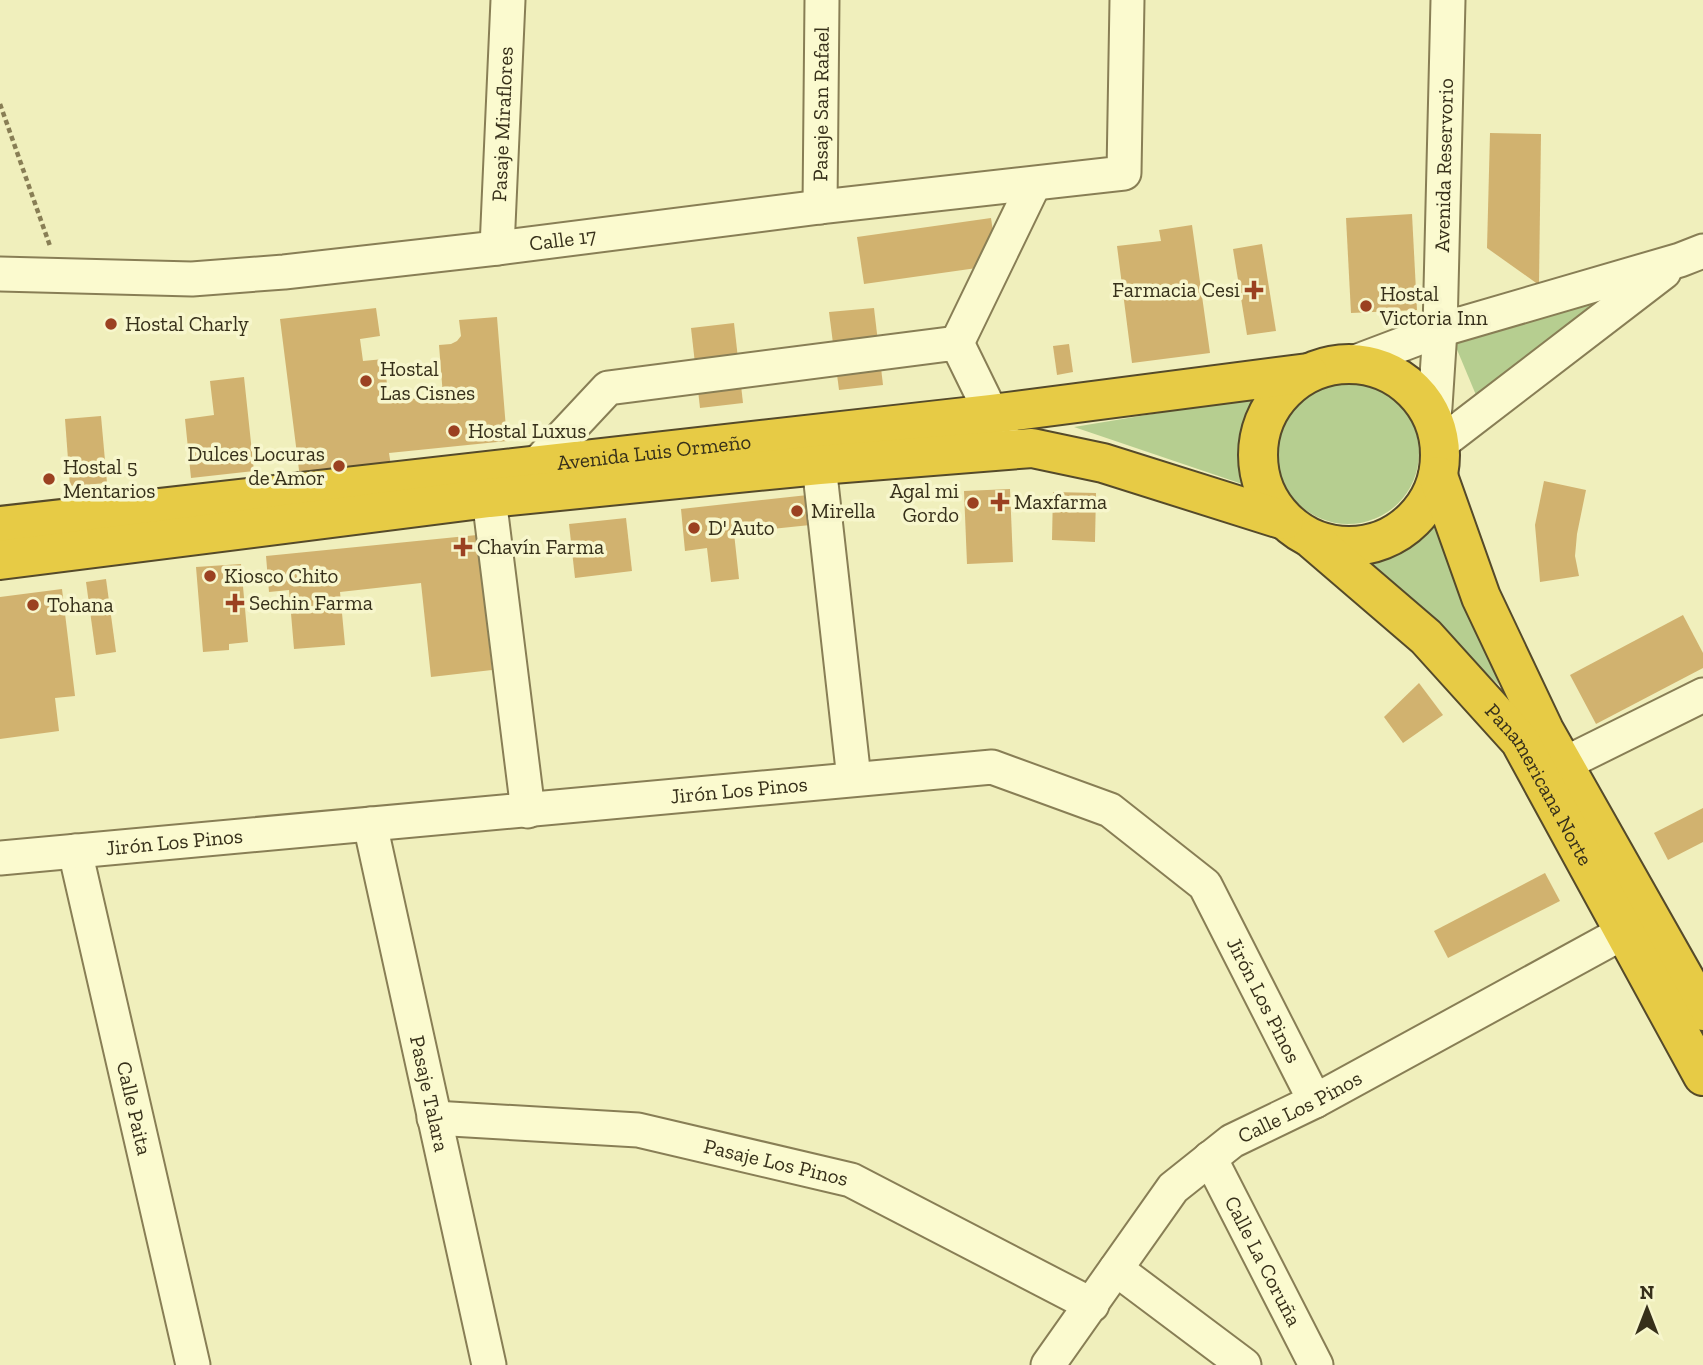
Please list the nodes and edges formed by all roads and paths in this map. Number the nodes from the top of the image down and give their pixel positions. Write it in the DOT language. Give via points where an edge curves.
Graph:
graph roads {
  1 [pos="508,0"];
  2 [pos="822,0"];
  3 [pos="1126,0"];
  4 [pos="1448,0"];
  5 [pos="0,104"];
  6 [pos="1034,184"];
  7 [pos="820,207"];
  8 [pos="497,248"];
  9 [pos="1691,255"];
  10 [pos="0,274"];
  11 [pos="61,277"];
  12 [pos="1440,330"];
  13 [pos="957,343"];
  14 [pos="1350,364"];
  15 [pos="1308,373"];
  16 [pos="992,414"];
  17 [pos="1437,447"];
  18 [pos="1008,450"];
  19 [pos="819,465"];
  20 [pos="537,479"];
  21 [pos="489,498"];
  22 [pos="0,526"];
  23 [pos="1299,530"];
  24 [pos="0,560"];
  25 [pos="1703,695"];
  26 [pos="1564,764"];
  27 [pos="854,779"];
  28 [pos="528,811"];
  29 [pos="370,824"];
  30 [pos="75,851"];
  31 [pos="0,858"];
  32 [pos="1624,932"];
  33 [pos="1703,1011"];
  34 [pos="1703,1076"];
  35 [pos="1315,1101"];
  36 [pos="434,1118"];
  37 [pos="1210,1158"];
  38 [pos="1116,1269"];
  39 [pos="1092,1305"];
  40 [pos="192,1365"];
  41 [pos="489,1365"];
  42 [pos="1048,1365"];
  43 [pos="1244,1365"];
  44 [pos="1316,1365"];
  1 -- 8 [label="street, Pasaje Miraflores"];
  2 -- 7 [label="street, Pasaje San Rafael"];
  3 -- 6 [label="street, Calle 17" via="1124,173"];
  4 -- 12 [label="street, Avenida Reservorio"];
  5 -- 11 [label="path"];
  6 -- 7 [label="street, Calle 17"];
  6 -- 13 [label="street"];
  7 -- 8 [label="street, Calle 17"];
  8 -- 11 [label="street, Calle 17" via="192,279"];
  9 -- 12 [label="street"];
  9 -- 17 [label="street"];
  10 -- 11 [label="street, Calle 17"];
  12 -- 14 [label="street"];
  12 -- 17 [label="street, Avenida Reservorio"];
  13 -- 16 [label="street"];
  13 -- 20 [label="street" via="608,388"];
  14 -- 15 [label="highway"];
  14 -- 17 [label="highway" via="1386,372 1415,392"];
  15 -- 16 [label="highway, Avenida Luis Ormeño"];
  15 -- 23 [label="highway" via="1280,394 1262,424 1256,458 1264,492"];
  16 -- 18 [label="street"];
  16 -- 20 [label="highway, Avenida Luis Ormeño"];
  17 -- 23 [label="highway" via="1426,505 1404,528 1376,542 1345,547"];
  17 -- 26 [label="highway, Panamericana Norte" via="1481,597"];
  18 -- 19 [label="highway, Avenida Luis Ormeño"];
  18 -- 23 [label="highway, Avenida Luis Ormeño" via="1032,448 1103,463"];
  19 -- 20 [label="highway, Avenida Luis Ormeño"];
  19 -- 27 [label="street"];
  20 -- 21 [label="highway, Avenida Luis Ormeño"];
  20 -- 22 [label="highway, Avenida Luis Ormeño"];
  21 -- 24 [label="highway, Avenida Luis Ormeño"];
  21 -- 28 [label="street"];
  23 -- 32 [label="highway, Panamericana Norte" via="1426,637 1520,741"];
  25 -- 26 [label="street"];
  26 -- 33 [label="highway, Panamericana Norte"];
  27 -- 28 [label="street, Jirón Los Pinos"];
  27 -- 35 [label="street, Jirón Los Pinos" via="992,767 1110,810 1205,886"];
  28 -- 29 [label="street, Jirón Los Pinos"];
  29 -- 30 [label="street, Jirón Los Pinos"];
  29 -- 36 [label="street, Pasaje Talara"];
  30 -- 31 [label="street, Jirón Los Pinos"];
  30 -- 40 [label="street, Calle Paita"];
  32 -- 34 [label="highway, Panamericana Norte"];
  32 -- 35 [label="street, Calle Los Pinos"];
  35 -- 37 [label="street, Calle Los Pinos" via="1231,1141"];
  36 -- 39 [label="street, Pasaje Los Pinos" via="638,1130 851,1180"];
  36 -- 41 [label="street, Pasaje Talara"];
  37 -- 38 [label="street, Calle Los Pinos" via="1173,1188"];
  37 -- 44 [label="street, Calle La Coruña"];
  38 -- 39 [label="street, Calle Los Pinos"];
  38 -- 43 [label="street"];
  39 -- 42 [label="street, Calle Los Pinos"];
}
